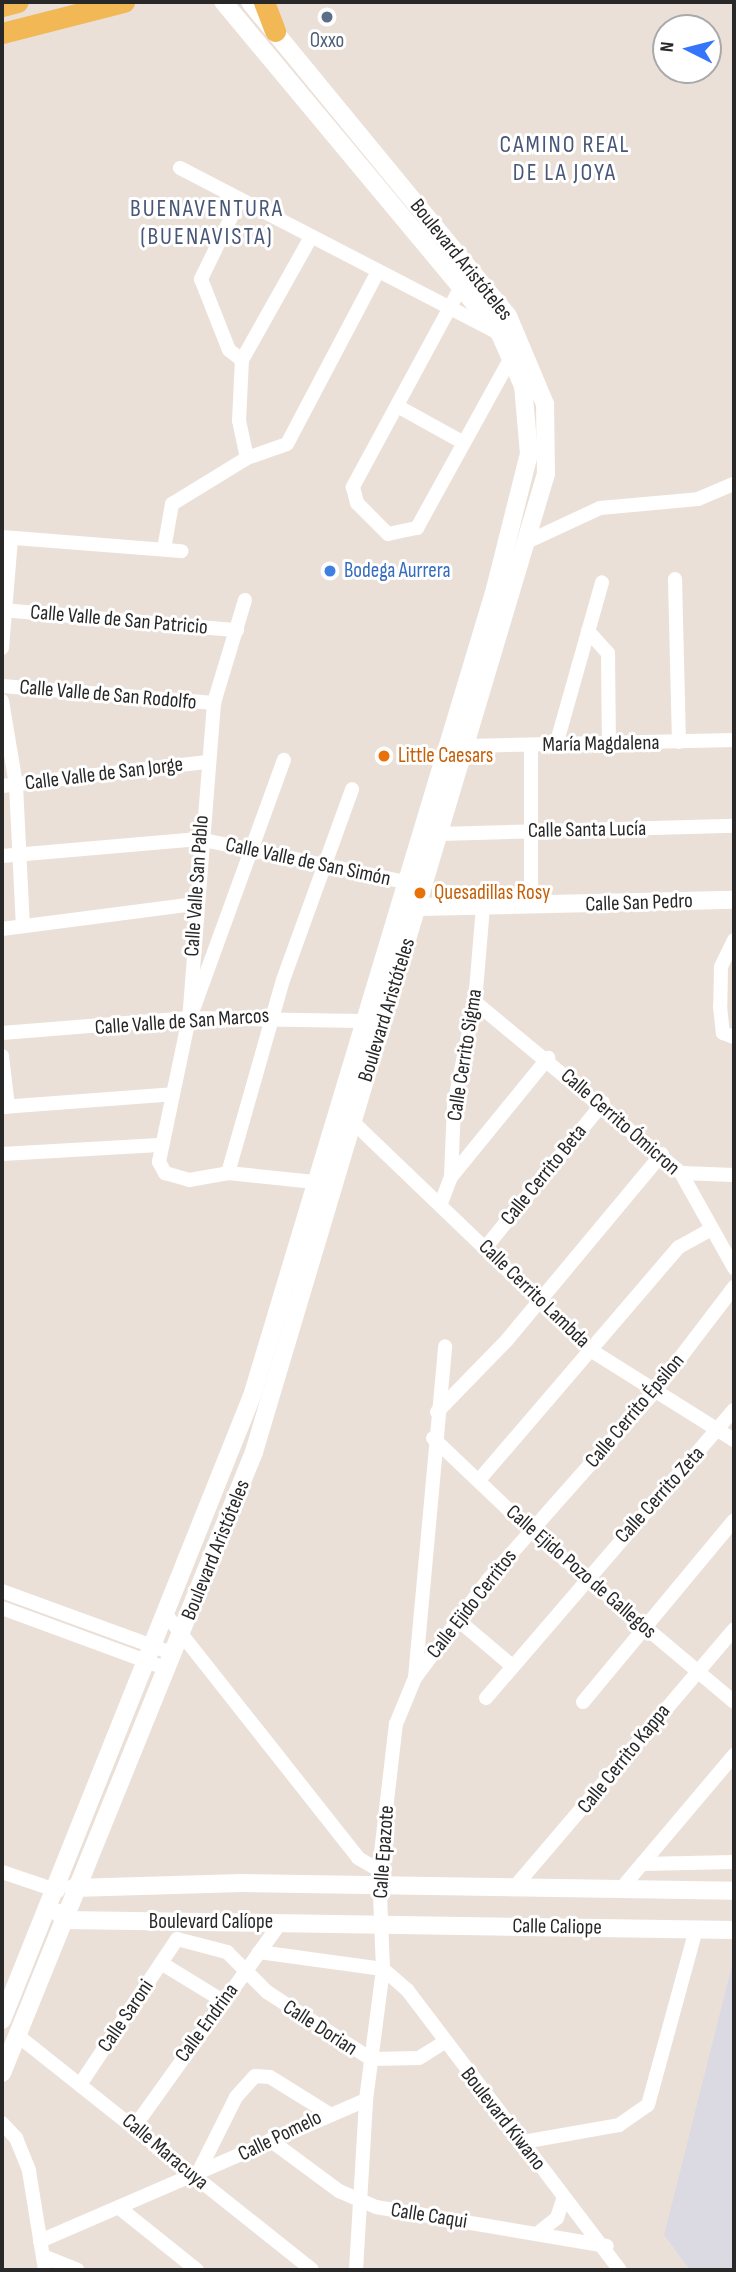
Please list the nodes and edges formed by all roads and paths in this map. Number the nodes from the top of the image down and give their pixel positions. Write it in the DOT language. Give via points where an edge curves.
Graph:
graph roads {
  1 [pos="18,2"];
  2 [pos="124,2"];
  3 [pos="223,2"];
  4 [pos="250,2"];
  5 [pos="264,2"];
  6 [pos="2,6"];
  7 [pos="275,32"];
  8 [pos="2,33"];
  9 [pos="180,168"];
  10 [pos="239,201"];
  11 [pos="310,239"];
  12 [pos="377,273"];
  13 [pos="462,285"];
  14 [pos="454,310"];
  15 [pos="500,334"];
  16 [pos="512,356"];
  17 [pos="242,360"];
  18 [pos="399,407"];
  19 [pos="464,443"];
  20 [pos="247,458"];
  21 [pos="734,486"];
  22 [pos="7,537"];
  23 [pos="528,541"];
  24 [pos="164,549"];
  25 [pos="181,551"];
  26 [pos="675,579"];
  27 [pos="602,582"];
  28 [pos="245,600"];
  29 [pos="3,610"];
  30 [pos="237,631"];
  31 [pos="588,631"];
  32 [pos="2,648"];
  33 [pos="476,649"];
  34 [pos="494,662"];
  35 [pos="2,686"];
  36 [pos="2,701"];
  37 [pos="214,704"];
  38 [pos="469,740"];
  39 [pos="734,740"];
  40 [pos="679,742"];
  41 [pos="556,745"];
  42 [pos="609,745"];
  43 [pos="531,746"];
  44 [pos="284,760"];
  45 [pos="206,762"];
  46 [pos="9,785"];
  47 [pos="352,789"];
  48 [pos="734,826"];
  49 [pos="532,831"];
  50 [pos="440,834"];
  51 [pos="199,839"];
  52 [pos="256,851"];
  53 [pos="19,855"];
  54 [pos="2,856"];
  55 [pos="324,864"];
  56 [pos="405,882"];
  57 [pos="734,900"];
  58 [pos="195,904"];
  59 [pos="483,906"];
  60 [pos="531,906"];
  61 [pos="418,907"];
  62 [pos="23,926"];
  63 [pos="2,929"];
  64 [pos="734,940"];
  65 [pos="475,1002"];
  66 [pos="273,1015"];
  67 [pos="189,1018"];
  68 [pos="362,1021"];
  69 [pos="381,1027"];
  70 [pos="2,1033"];
  71 [pos="734,1037"];
  72 [pos="2,1056"];
  73 [pos="548,1058"];
  74 [pos="173,1094"];
  75 [pos="603,1103"];
  76 [pos="5,1107"];
  77 [pos="353,1122"];
  78 [pos="159,1145"];
  79 [pos="2,1154"];
  80 [pos="662,1154"];
  81 [pos="681,1173"];
  82 [pos="228,1174"];
  83 [pos="734,1175"];
  84 [pos="451,1177"];
  85 [pos="315,1182"];
  86 [pos="441,1203"];
  87 [pos="711,1229"];
  88 [pos="486,1247"];
  89 [pos="734,1268"];
  90 [pos="734,1287"];
  91 [pos="538,1300"];
  92 [pos="444,1346"];
  93 [pos="592,1351"];
  94 [pos="654,1392"];
  95 [pos="734,1410"];
  96 [pos="437,1412"];
  97 [pos="717,1431"];
  98 [pos="433,1438"];
  99 [pos="734,1440"];
  100 [pos="479,1480"];
  101 [pos="734,1520"];
  102 [pos="531,1531"];
  103 [pos="586,1579"];
  104 [pos="2,1591"];
  105 [pos="2,1608"];
  106 [pos="169,1617"];
  107 [pos="458,1620"];
  108 [pos="643,1628"];
  109 [pos="734,1629"];
  110 [pos="183,1633"];
  111 [pos="153,1655"];
  112 [pos="171,1662"];
  113 [pos="512,1665"];
  114 [pos="697,1672"];
  115 [pos="415,1678"];
  116 [pos="486,1698"];
  117 [pos="583,1702"];
  118 [pos="734,1702"];
  119 [pos="734,1755"];
  120 [pos="734,1862"];
  121 [pos="642,1864"];
  122 [pos="379,1870"];
  123 [pos="2,1872"];
  124 [pos="81,1885"];
  125 [pos="732,1886"];
  126 [pos="380,1889"];
  127 [pos="513,1889"];
  128 [pos="60,1890"];
  129 [pos="620,1890"];
  130 [pos="65,1920"];
  131 [pos="88,1920"];
  132 [pos="281,1922"];
  133 [pos="380,1925"];
  134 [pos="696,1929"];
  135 [pos="734,1930"];
  136 [pos="177,1936"];
  137 [pos="259,1952"];
  138 [pos="161,1963"];
  139 [pos="383,1969"];
  140 [pos="243,1972"];
  141 [pos="38,1980"];
  142 [pos="408,1991"];
  143 [pos="379,1999"];
  144 [pos="223,2001"];
  145 [pos="2,2020"];
  146 [pos="17,2035"];
  147 [pos="443,2043"];
  148 [pos="370,2059"];
  149 [pos="2,2073"];
  150 [pos="81,2083"];
  151 [pos="366,2100"];
  152 [pos="328,2113"];
  153 [pos="2,2123"];
  154 [pos="135,2126"];
  155 [pos="270,2140"];
  156 [pos="523,2143"];
  157 [pos="196,2177"];
  158 [pos="564,2197"];
  159 [pos="361,2202"];
  160 [pos="122,2210"];
  161 [pos="537,2234"];
  162 [pos="607,2246"];
  163 [pos="43,2256"];
  164 [pos="77,2270"];
  165 [pos="197,2270"];
  166 [pos="312,2270"];
  167 [pos="356,2270"];
  168 [pos="620,2270"];
  1 -- 6 [label="main road"];
  2 -- 8 [label="main road"];
  3 -- 13 [label="street, Boulevard Aristóteles"];
  4 -- 7 [label="street, Boulevard Aristóteles"];
  5 -- 7 [label="main road"];
  7 -- 23 [label="street, Boulevard Aristóteles" via="498,303 527,349 545,404 547,440 542,493"];
  9 -- 10 [label="street"];
  10 -- 11 [label="street"];
  10 -- 17 [label="street" via="201,279 229,350"];
  11 -- 12 [label="street"];
  11 -- 17 [label="street"];
  12 -- 14 [label="street"];
  12 -- 20 [label="street" via="287,444"];
  13 -- 14 [label="street"];
  13 -- 15 [label="street, Boulevard Aristóteles"];
  14 -- 15 [label="street"];
  14 -- 18 [label="street"];
  15 -- 16 [label="street, Boulevard Aristóteles"];
  16 -- 19 [label="street"];
  16 -- 33 [label="street, Boulevard Aristóteles" via="528,421 525,485"];
  17 -- 20 [label="street" via="239,421"];
  18 -- 19 [label="street"];
  18 -- 19 [label="street" via="353,487 357,503 388,534 417,528"];
  20 -- 24 [label="street" via="172,504"];
  21 -- 23 [label="street" via="698,499 600,508"];
  22 -- 24 [label="street"];
  22 -- 29 [label="street"];
  23 -- 34 [label="street, Boulevard Aristóteles"];
  24 -- 25 [label="street"];
  26 -- 40 [label="street"];
  27 -- 31 [label="street"];
  28 -- 30 [label="street, Calle Valle San Pablo"];
  29 -- 30 [label="street, Calle Valle de San Patricio"];
  29 -- 32 [label="street"];
  30 -- 37 [label="street, Calle Valle San Pablo"];
  31 -- 41 [label="street"];
  31 -- 42 [label="street" via="608,653"];
  33 -- 34 [label="street"];
  33 -- 56 [label="street, Boulevard Aristóteles"];
  34 -- 38 [label="street, Boulevard Aristóteles"];
  35 -- 37 [label="street, Calle Valle de San Rodolfo"];
  36 -- 46 [label="street"];
  37 -- 45 [label="street, Calle Valle San Pablo"];
  38 -- 43 [label="street, María Magdalena"];
  38 -- 50 [label="street, Boulevard Aristóteles"];
  39 -- 40 [label="street, María Magdalena"];
  40 -- 42 [label="street, María Magdalena"];
  41 -- 42 [label="street, María Magdalena"];
  41 -- 43 [label="street, María Magdalena"];
  43 -- 49 [label="street"];
  44 -- 52 [label="street"];
  45 -- 46 [label="street, Calle Valle de San Jorge"];
  45 -- 51 [label="street, Calle Valle San Pablo"];
  46 -- 53 [label="street"];
  47 -- 55 [label="street"];
  48 -- 49 [label="street, Calle Santa Lucía"];
  49 -- 50 [label="street, Calle Santa Lucía"];
  49 -- 60 [label="street"];
  50 -- 61 [label="street, Boulevard Aristóteles"];
  51 -- 52 [label="street, Calle Valle de San Simón"];
  51 -- 53 [label="street, Calle Valle de San Simón"];
  51 -- 58 [label="street, Calle Valle San Pablo"];
  52 -- 55 [label="street, Calle Valle de San Simón"];
  52 -- 67 [label="street"];
  53 -- 54 [label="street, Calle Valle de San Simón"];
  53 -- 62 [label="street"];
  55 -- 56 [label="street, Calle Valle de San Simón"];
  55 -- 66 [label="street"];
  56 -- 68 [label="street, Boulevard Aristóteles"];
  57 -- 60 [label="street, Calle San Pedro"];
  58 -- 62 [label="street"];
  58 -- 67 [label="street, Calle Valle San Pablo"];
  59 -- 60 [label="street, Calle San Pedro"];
  59 -- 61 [label="street, Calle San Pedro"];
  59 -- 65 [label="street, Calle Cerrito Sigma"];
  61 -- 69 [label="street, Boulevard Aristóteles"];
  62 -- 63 [label="street"];
  64 -- 71 [label="street" via="721,967 720,1006 723,1033"];
  65 -- 73 [label="street, Calle Cerrito Ómicron"];
  65 -- 84 [label="street, Calle Cerrito Sigma" via="454,1105"];
  66 -- 67 [label="street, Calle Valle de San Marcos"];
  66 -- 68 [label="street, Calle Valle de San Marcos"];
  66 -- 82 [label="street"];
  67 -- 70 [label="street, Calle Valle de San Marcos"];
  67 -- 74 [label="street, Calle Valle San Pablo"];
  68 -- 69 [label="street"];
  68 -- 85 [label="street, Boulevard Aristóteles"];
  69 -- 77 [label="street, Boulevard Aristóteles"];
  72 -- 76 [label="street"];
  73 -- 75 [label="street, Calle Cerrito Ómicron"];
  73 -- 84 [label="street"];
  74 -- 76 [label="street"];
  74 -- 78 [label="street, Calle Valle San Pablo"];
  75 -- 80 [label="street, Calle Cerrito Ómicron"];
  75 -- 88 [label="street, Calle Cerrito Beta"];
  77 -- 86 [label="street, Calle Cerrito Lambda"];
  77 -- 110 [label="street, Boulevard Aristóteles" via="276,1389"];
  78 -- 79 [label="street"];
  78 -- 82 [label="street, Calle Valle San Pablo" via="165,1172 189,1180"];
  80 -- 81 [label="street, Calle Cerrito Ómicron"];
  80 -- 91 [label="street"];
  81 -- 83 [label="street"];
  81 -- 87 [label="street, Calle Cerrito Ómicron"];
  82 -- 85 [label="street"];
  84 -- 86 [label="street, Calle Cerrito Sigma"];
  85 -- 106 [label="street, Boulevard Aristóteles" via="248,1407"];
  86 -- 88 [label="street, Calle Cerrito Lambda"];
  87 -- 89 [label="street, Calle Cerrito Ómicron"];
  87 -- 93 [label="street" via="679,1247"];
  88 -- 91 [label="street, Calle Cerrito Lambda"];
  90 -- 94 [label="street, Calle Cerrito Épsilon"];
  91 -- 93 [label="street, Calle Cerrito Lambda"];
  91 -- 96 [label="street"];
  92 -- 96 [label="street, Calle Epazote"];
  93 -- 94 [label="street, Calle Cerrito Lambda"];
  93 -- 100 [label="street"];
  94 -- 97 [label="street, Calle Cerrito Lambda"];
  94 -- 102 [label="street, Calle Cerrito Épsilon"];
  95 -- 97 [label="street, Calle Cerrito Zeta"];
  96 -- 98 [label="street, Calle Epazote"];
  97 -- 99 [label="street, Calle Cerrito Lambda"];
  97 -- 103 [label="street, Calle Cerrito Zeta"];
  98 -- 100 [label="street, Calle Ejido Pozo de Gallegos"];
  98 -- 115 [label="street, Calle Epazote"];
  100 -- 102 [label="street, Calle Ejido Pozo de Gallegos"];
  101 -- 108 [label="street"];
  102 -- 103 [label="street, Calle Ejido Pozo de Gallegos"];
  102 -- 107 [label="street, Calle Ejido Cerritos"];
  103 -- 108 [label="street, Calle Ejido Pozo de Gallegos"];
  103 -- 113 [label="street, Calle Cerrito Zeta"];
  104 -- 111 [label="street"];
  105 -- 111 [label="street"];
  106 -- 110 [label="street"];
  106 -- 111 [label="street, Boulevard Aristóteles"];
  107 -- 113 [label="street"];
  107 -- 115 [label="street, Calle Ejido Cerritos"];
  108 -- 114 [label="street, Calle Ejido Pozo de Gallegos"];
  108 -- 117 [label="street"];
  109 -- 114 [label="street, Calle Cerrito Kappa"];
  110 -- 112 [label="street, Boulevard Aristóteles"];
  110 -- 122 [label="street" via="358,1858"];
  111 -- 112 [label="street"];
  111 -- 128 [label="street, Boulevard Aristóteles"];
  112 -- 124 [label="street, Boulevard Aristóteles"];
  113 -- 116 [label="street, Calle Cerrito Zeta"];
  114 -- 118 [label="street, Calle Ejido Pozo de Gallegos"];
  114 -- 127 [label="street, Calle Cerrito Kappa"];
  115 -- 122 [label="street, Calle Epazote" via="396,1724"];
  119 -- 121 [label="street"];
  120 -- 121 [label="street"];
  121 -- 129 [label="street"];
  122 -- 126 [label="street, Calle Epazote"];
  123 -- 128 [label="street"];
  124 -- 126 [label="street, Boulevard Calíope"];
  124 -- 128 [label="street"];
  124 -- 130 [label="street, Boulevard Aristóteles"];
  125 -- 129 [label="street, Calle Caliope"];
  126 -- 127 [label="street, Calle Caliope"];
  126 -- 133 [label="street, Calle Epazote"];
  127 -- 129 [label="street, Calle Caliope"];
  128 -- 130 [label="street"];
  128 -- 145 [label="street, Boulevard Aristóteles"];
  130 -- 131 [label="street, Boulevard Calíope"];
  130 -- 141 [label="street, Boulevard Aristóteles"];
  131 -- 136 [label="street, Boulevard Calíope"];
  131 -- 141 [label="street" via="69,1928"];
  132 -- 133 [label="street, Boulevard Calíope"];
  132 -- 136 [label="street, Boulevard Calíope"];
  132 -- 137 [label="street, Calle Endrina"];
  133 -- 134 [label="street, Calle Caliope"];
  133 -- 139 [label="street, Calle Epazote"];
  134 -- 135 [label="street, Calle Caliope"];
  134 -- 156 [label="street" via="649,2105 619,2125"];
  136 -- 138 [label="street, Calle Saroni"];
  136 -- 140 [label="street, Calle Dorian" via="227,1952"];
  137 -- 139 [label="street"];
  137 -- 140 [label="street, Calle Endrina"];
  138 -- 144 [label="street"];
  138 -- 150 [label="street, Calle Saroni"];
  139 -- 142 [label="street, Boulevard Kiwano"];
  139 -- 143 [label="street, Calle Epazote"];
  140 -- 144 [label="street, Calle Endrina"];
  140 -- 148 [label="street, Calle Dorian"];
  141 -- 146 [label="street, Boulevard Aristóteles"];
  142 -- 143 [label="street"];
  142 -- 147 [label="street, Boulevard Kiwano"];
  143 -- 148 [label="street, Calle Epazote"];
  144 -- 154 [label="street, Calle Endrina"];
  146 -- 149 [label="street, Boulevard Aristóteles"];
  146 -- 150 [label="street, Calle Maracuya"];
  147 -- 148 [label="street, Calle Dorian" via="419,2058"];
  147 -- 156 [label="street, Boulevard Kiwano"];
  148 -- 151 [label="street, Calle Epazote"];
  150 -- 154 [label="street, Calle Maracuya"];
  151 -- 152 [label="street, Calle Pomelo"];
  151 -- 159 [label="street, Calle Epazote"];
  152 -- 155 [label="street, Calle Pomelo"];
  152 -- 157 [label="street" via="270,2077 255,2076 236,2097"];
  153 -- 163 [label="street" via="23,2152"];
  154 -- 157 [label="street, Calle Maracuya"];
  155 -- 157 [label="street, Calle Pomelo"];
  155 -- 159 [label="street, Calle Caqui"];
  156 -- 158 [label="street, Boulevard Kiwano"];
  157 -- 160 [label="street, Calle Pomelo"];
  157 -- 166 [label="street, Calle Maracuya"];
  158 -- 161 [label="street" via="557,2218"];
  158 -- 162 [label="street, Boulevard Kiwano"];
  159 -- 161 [label="street, Calle Caqui"];
  159 -- 167 [label="street, Calle Epazote"];
  160 -- 163 [label="street, Calle Pomelo"];
  160 -- 165 [label="street"];
  161 -- 162 [label="street, Calle Caqui"];
  162 -- 168 [label="street, Boulevard Kiwano"];
  163 -- 164 [label="street"];
}
